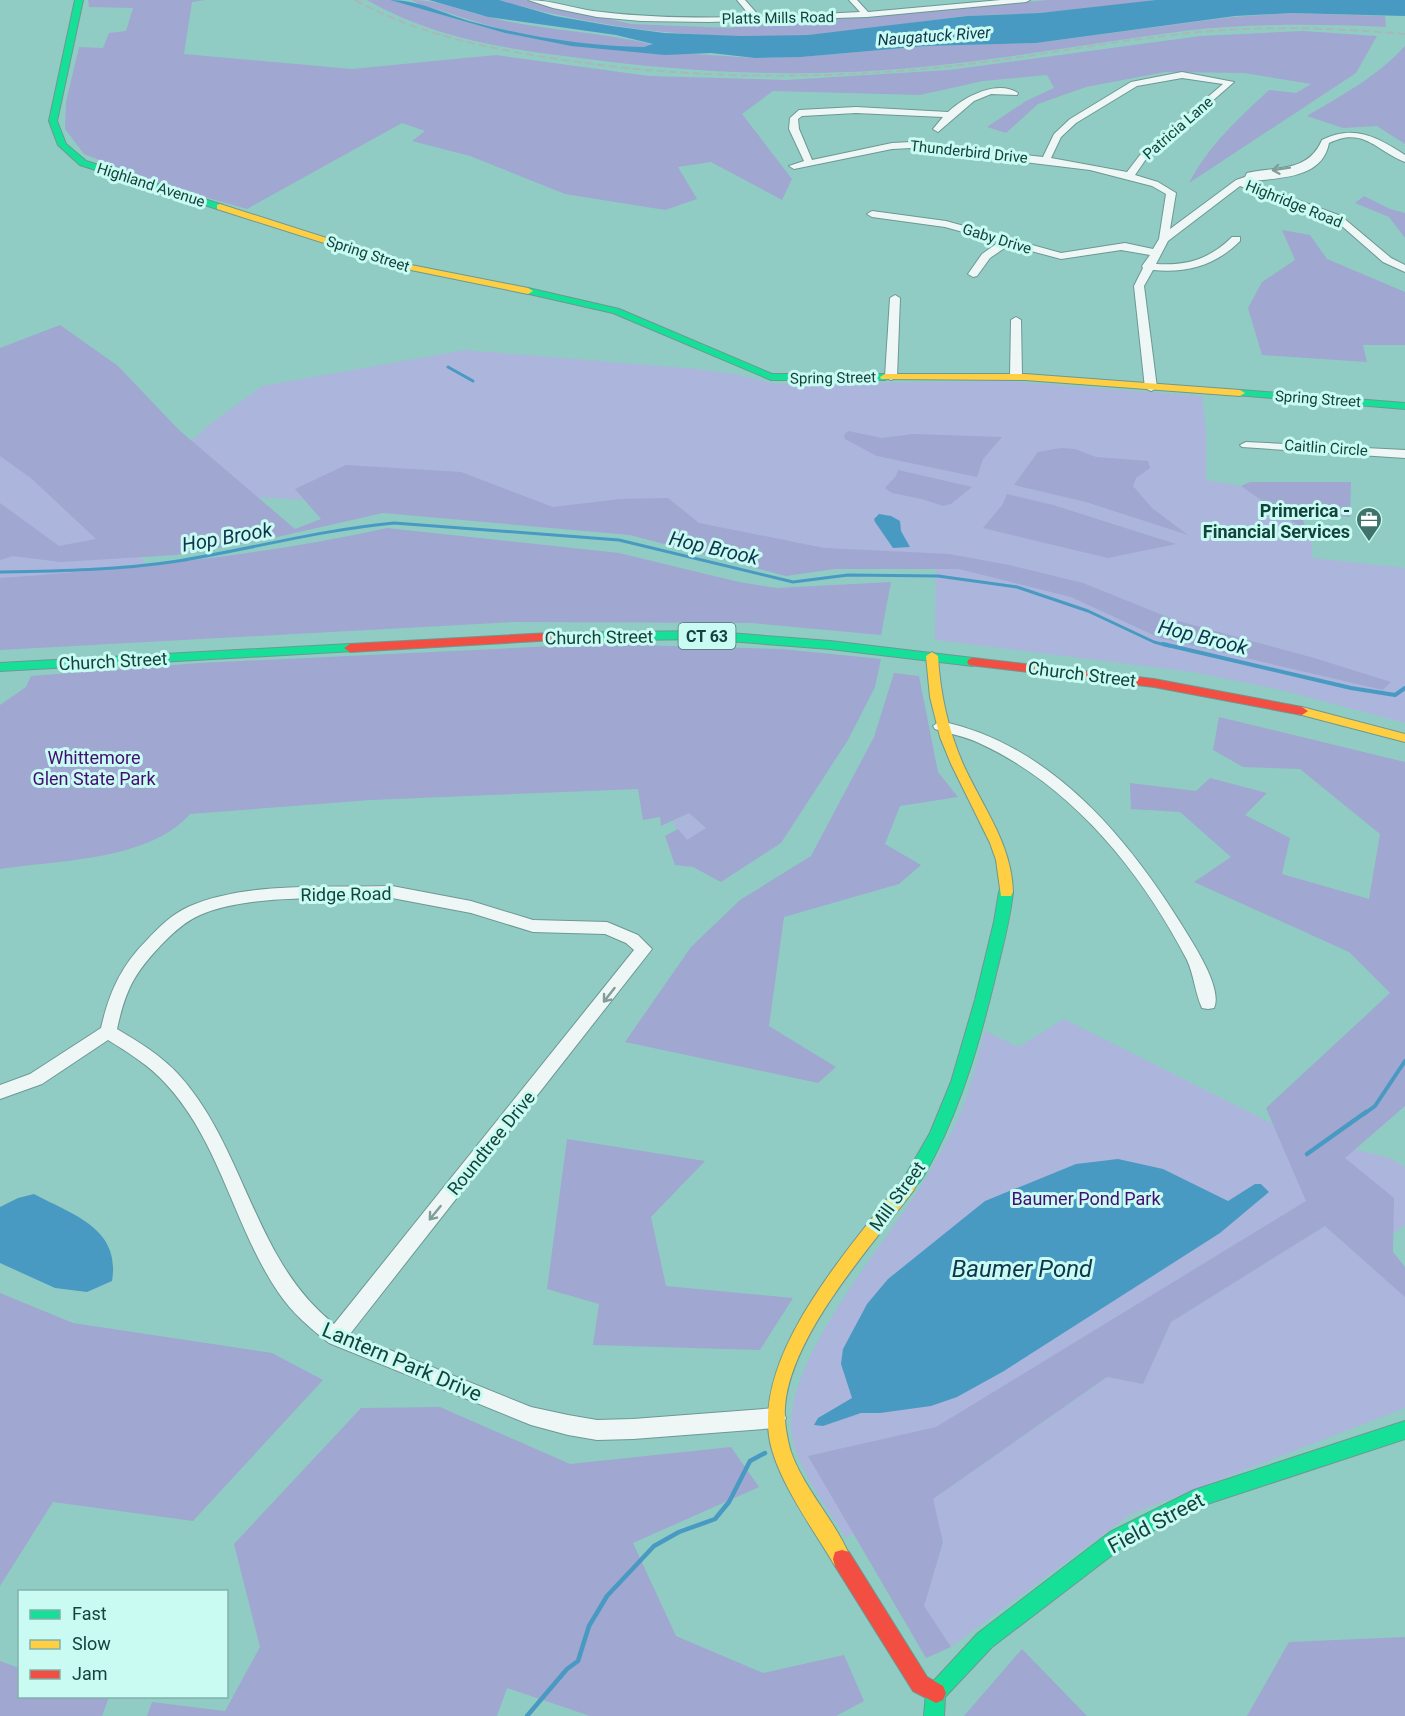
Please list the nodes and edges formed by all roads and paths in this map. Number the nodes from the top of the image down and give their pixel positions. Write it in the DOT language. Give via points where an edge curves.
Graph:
graph roads {
  1 [pos="79,0"];
  2 [pos="532,0"];
  3 [pos="741,0"];
  4 [pos="853,0"];
  5 [pos="1026,0"];
  6 [pos="867,15"];
  7 [pos="758,20"];
  8 [pos="1014,93"];
  9 [pos="948,115"];
  10 [pos="938,129"];
  11 [pos="1405,159"];
  12 [pos="1046,160"];
  13 [pos="809,163"];
  14 [pos="794,166"];
  15 [pos="1129,176"];
  16 [pos="1239,183"];
  17 [pos="872,214"];
  18 [pos="251,216"];
  19 [pos="1164,239"];
  20 [pos="1236,239"];
  21 [pos="1007,241"];
  22 [pos="1156,253"];
  23 [pos="1147,266"];
  24 [pos="1405,269"];
  25 [pos="973,274"];
  26 [pos="895,298"];
  27 [pos="1016,320"];
  28 [pos="891,377"];
  29 [pos="1016,377"];
  30 [pos="1151,388"];
  31 [pos="1404,409"];
  32 [pos="1246,445"];
  33 [pos="1405,454"];
  34 [pos="932,656"];
  35 [pos="0,667"];
  36 [pos="939,726"];
  37 [pos="1405,738"];
  38 [pos="645,949"];
  39 [pos="1208,1003"];
  40 [pos="108,1032"];
  41 [pos="0,1092"];
  42 [pos="336,1337"];
  43 [pos="776,1418"];
  44 [pos="1405,1430"];
  45 [pos="936,1693"];
  46 [pos="934,1716"];
  1 -- 18 [label="main road, Highland Avenue" via="53,121 62,145 83,163"];
  2 -- 7 [label="street, Platts Mills Road" via="623,18"];
  3 -- 7 [label="street"];
  4 -- 6 [label="street"];
  5 -- 6 [label="street, Platts Mills Road"];
  6 -- 7 [label="street, Platts Mills Road"];
  8 -- 9 [label="street" via="982,93"];
  9 -- 10 [label="street"];
  9 -- 13 [label="street, Thunderbird Drive" via="856,110 800,113 794,118 794,129"];
  11 -- 16 [label="street" via="1369,137 1334,136 1325,142 1323,152 1312,165"];
  12 -- 13 [label="street, Thunderbird Drive" via="911,145"];
  12 -- 15 [label="street, Thunderbird Drive"];
  12 -- 15 [label="street, Patricia Lane" via="1057,136 1073,121 1134,84 1182,75 1230,82 1143,157"];
  13 -- 14 [label="street, Thunderbird Drive"];
  15 -- 19 [label="street, Thunderbird Drive" via="1165,187 1171,193"];
  16 -- 19 [label="street"];
  16 -- 24 [label="street, Highridge Road" via="1338,218 1387,260"];
  17 -- 21 [label="street, Gaby Drive" via="946,224"];
  18 -- 28 [label="main road, Spring Street" via="428,272 616,311 771,377"];
  19 -- 22 [label="street"];
  20 -- 23 [label="street" via="1212,260 1195,267"];
  21 -- 22 [label="street, Gaby Drive" via="1061,256 1121,247"];
  21 -- 25 [label="street" via="986,256"];
  22 -- 23 [label="street"];
  23 -- 30 [label="street" via="1139,286"];
  26 -- 28 [label="street"];
  27 -- 29 [label="street"];
  28 -- 29 [label="main road, Spring Street"];
  29 -- 30 [label="main road, Spring Street"];
  30 -- 31 [label="main road, Spring Street"];
  32 -- 33 [label="street, Caitlin Circle"];
  34 -- 35 [label="main road, Church Street / CT 63" via="703,635 552,637"];
  34 -- 36 [label="main road, Mill Street" via="933,697"];
  34 -- 37 [label="main road, Church Street / CT 63" via="1216,692 1340,719"];
  36 -- 39 [label="street" via="963,730 1010,755 1049,781 1112,837 1187,946 1205,981"];
  36 -- 43 [label="main road, Mill Street" via="1004,864 1005,907 967,1058 939,1135 813,1313 786,1371"];
  38 -- 40 [label="street, Ridge Road" via="607,928 533,926 471,907 392,892 229,900 194,911 172,924 134,963 114,1005"];
  38 -- 42 [label="street, Roundtree Drive, one-way"];
  40 -- 41 [label="street" via="36,1079"];
  40 -- 42 [label="street, Lantern Park Drive" via="152,1060 181,1089 201,1118 292,1300 314,1324"];
  42 -- 43 [label="street, Lantern Park Drive" via="531,1416 568,1425 597,1430 633,1429"];
  43 -- 45 [label="main road, Mill Street" via="778,1438 787,1458 846,1567 921,1684"];
  44 -- 45 [label="main road, Field Street" via="1194,1499 1117,1539 985,1640"];
  45 -- 46 [label="main road"];
}
